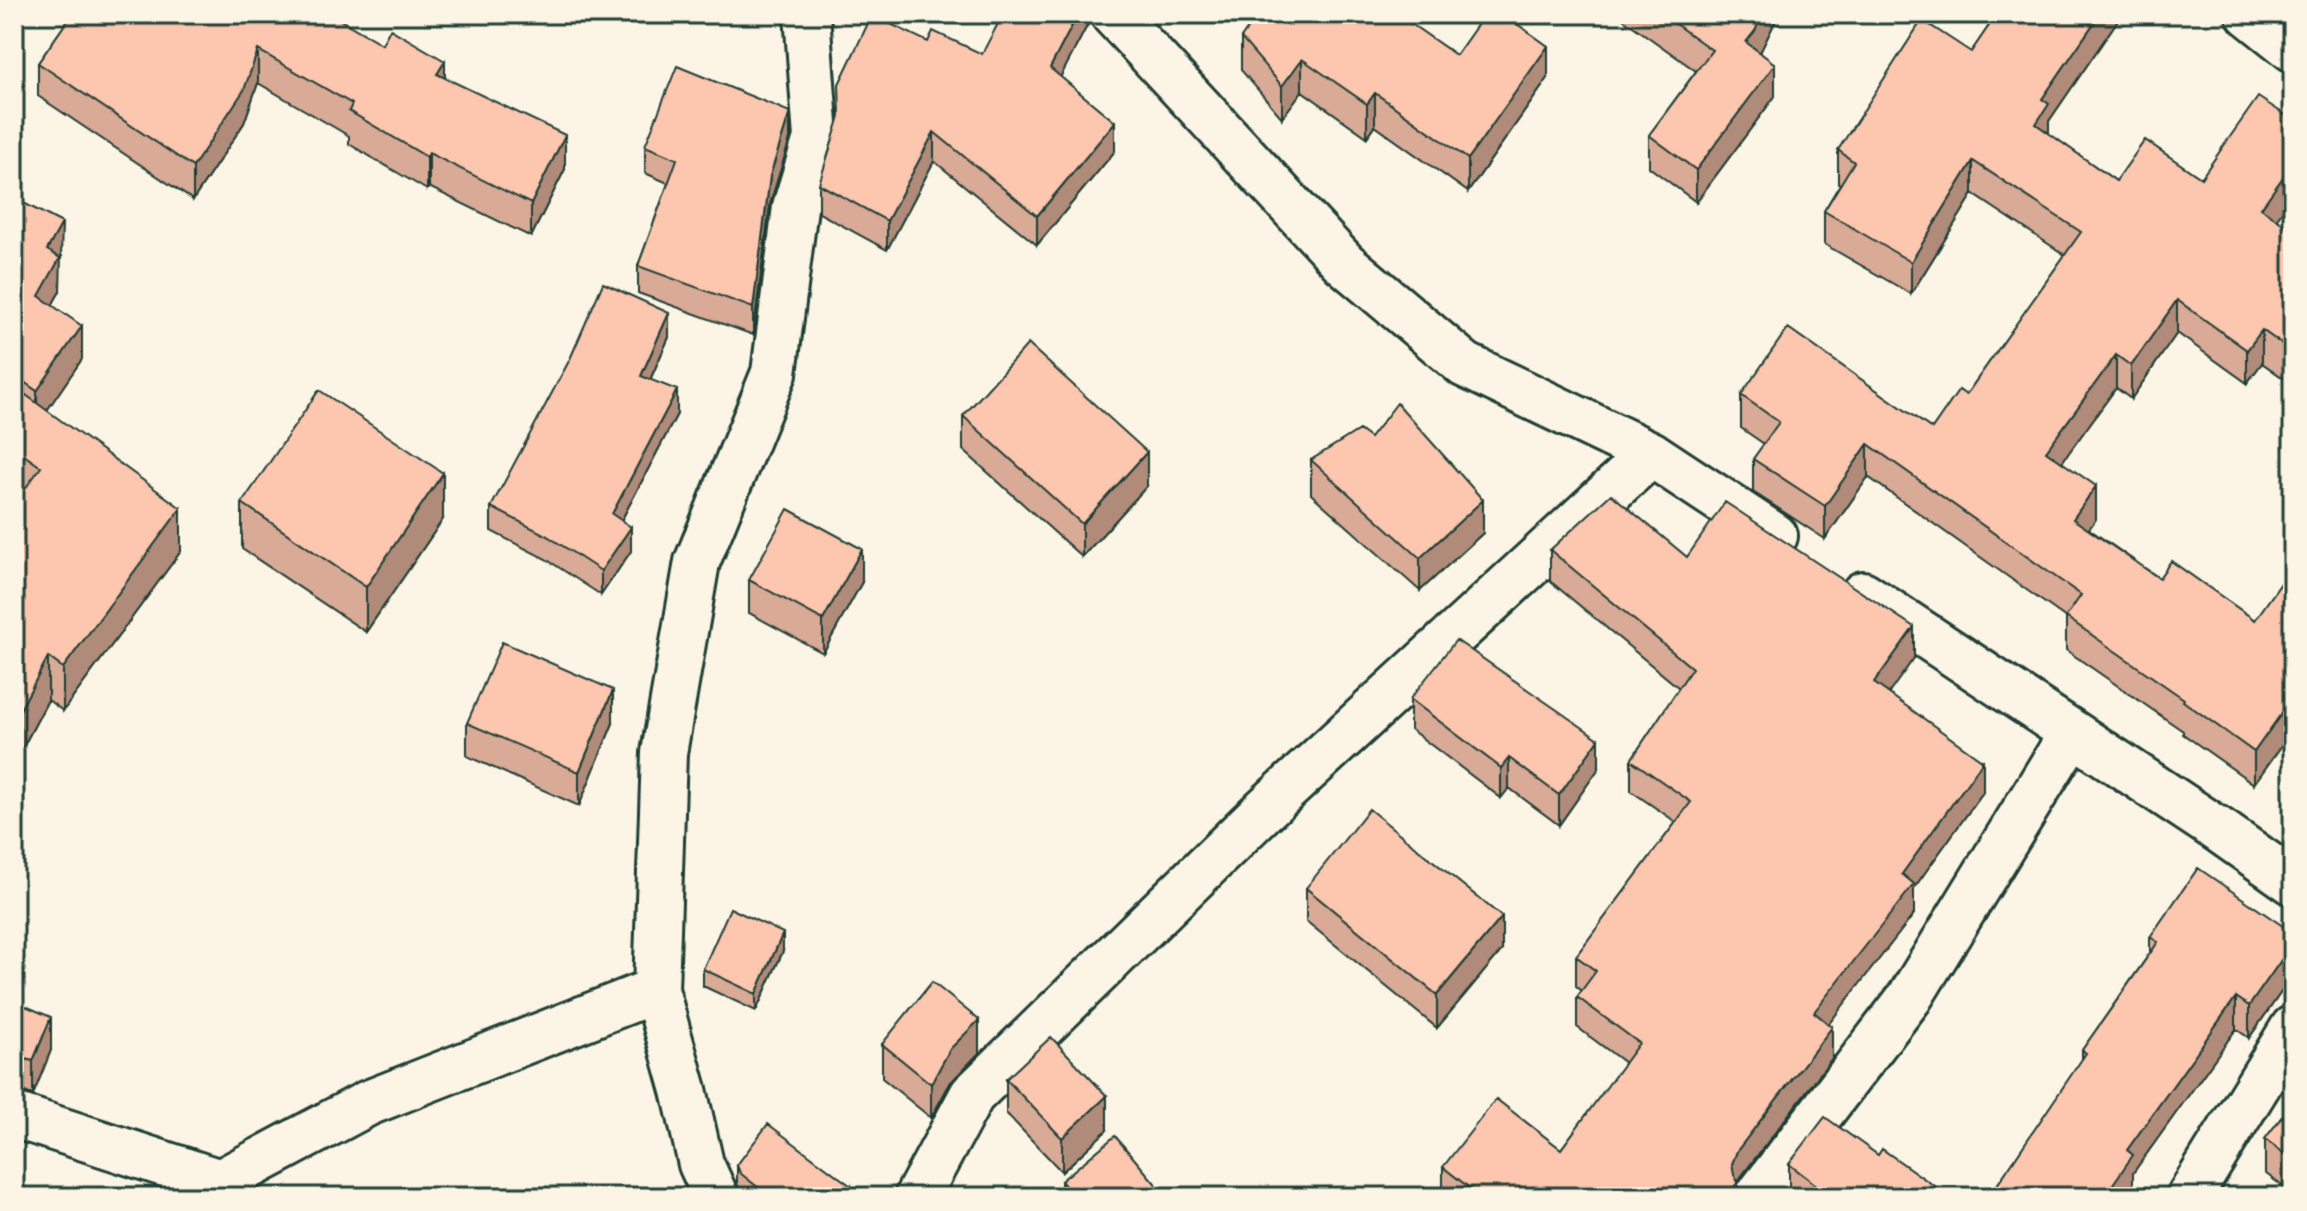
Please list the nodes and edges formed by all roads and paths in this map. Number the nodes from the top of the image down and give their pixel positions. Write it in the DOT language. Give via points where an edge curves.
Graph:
graph roads {
  1 [pos="807,14"];
  2 [pos="1113,14"];
  3 [pos="2249,14"];
  4 [pos="2293,49"];
  5 [pos="1651,454"];
  6 [pos="2072,733"];
  7 [pos="2293,882"];
  8 [pos="656,990"];
  9 [pos="2293,1028"];
  10 [pos="14,1115"];
  11 [pos="716,1197"];
  12 [pos="917,1197"];
  13 [pos="1757,1197"];
  14 [pos="2189,1197"];
  1 -- 8 [label="street" via="816,138 795,207 774,373 697,562 664,753"];
  2 -- 5 [label="street" via="1344,263 1465,365"];
  3 -- 4 [label="street"];
  5 -- 6 [label="street"];
  5 -- 12 [label="street" via="1264,810 972,1095"];
  6 -- 7 [label="street"];
  6 -- 13 [label="street" via="1910,997"];
  8 -- 10 [label="street" via="368,1103 220,1182"];
  8 -- 11 [label="street" via="701,1164"];
  9 -- 14 [label="street"];
}
